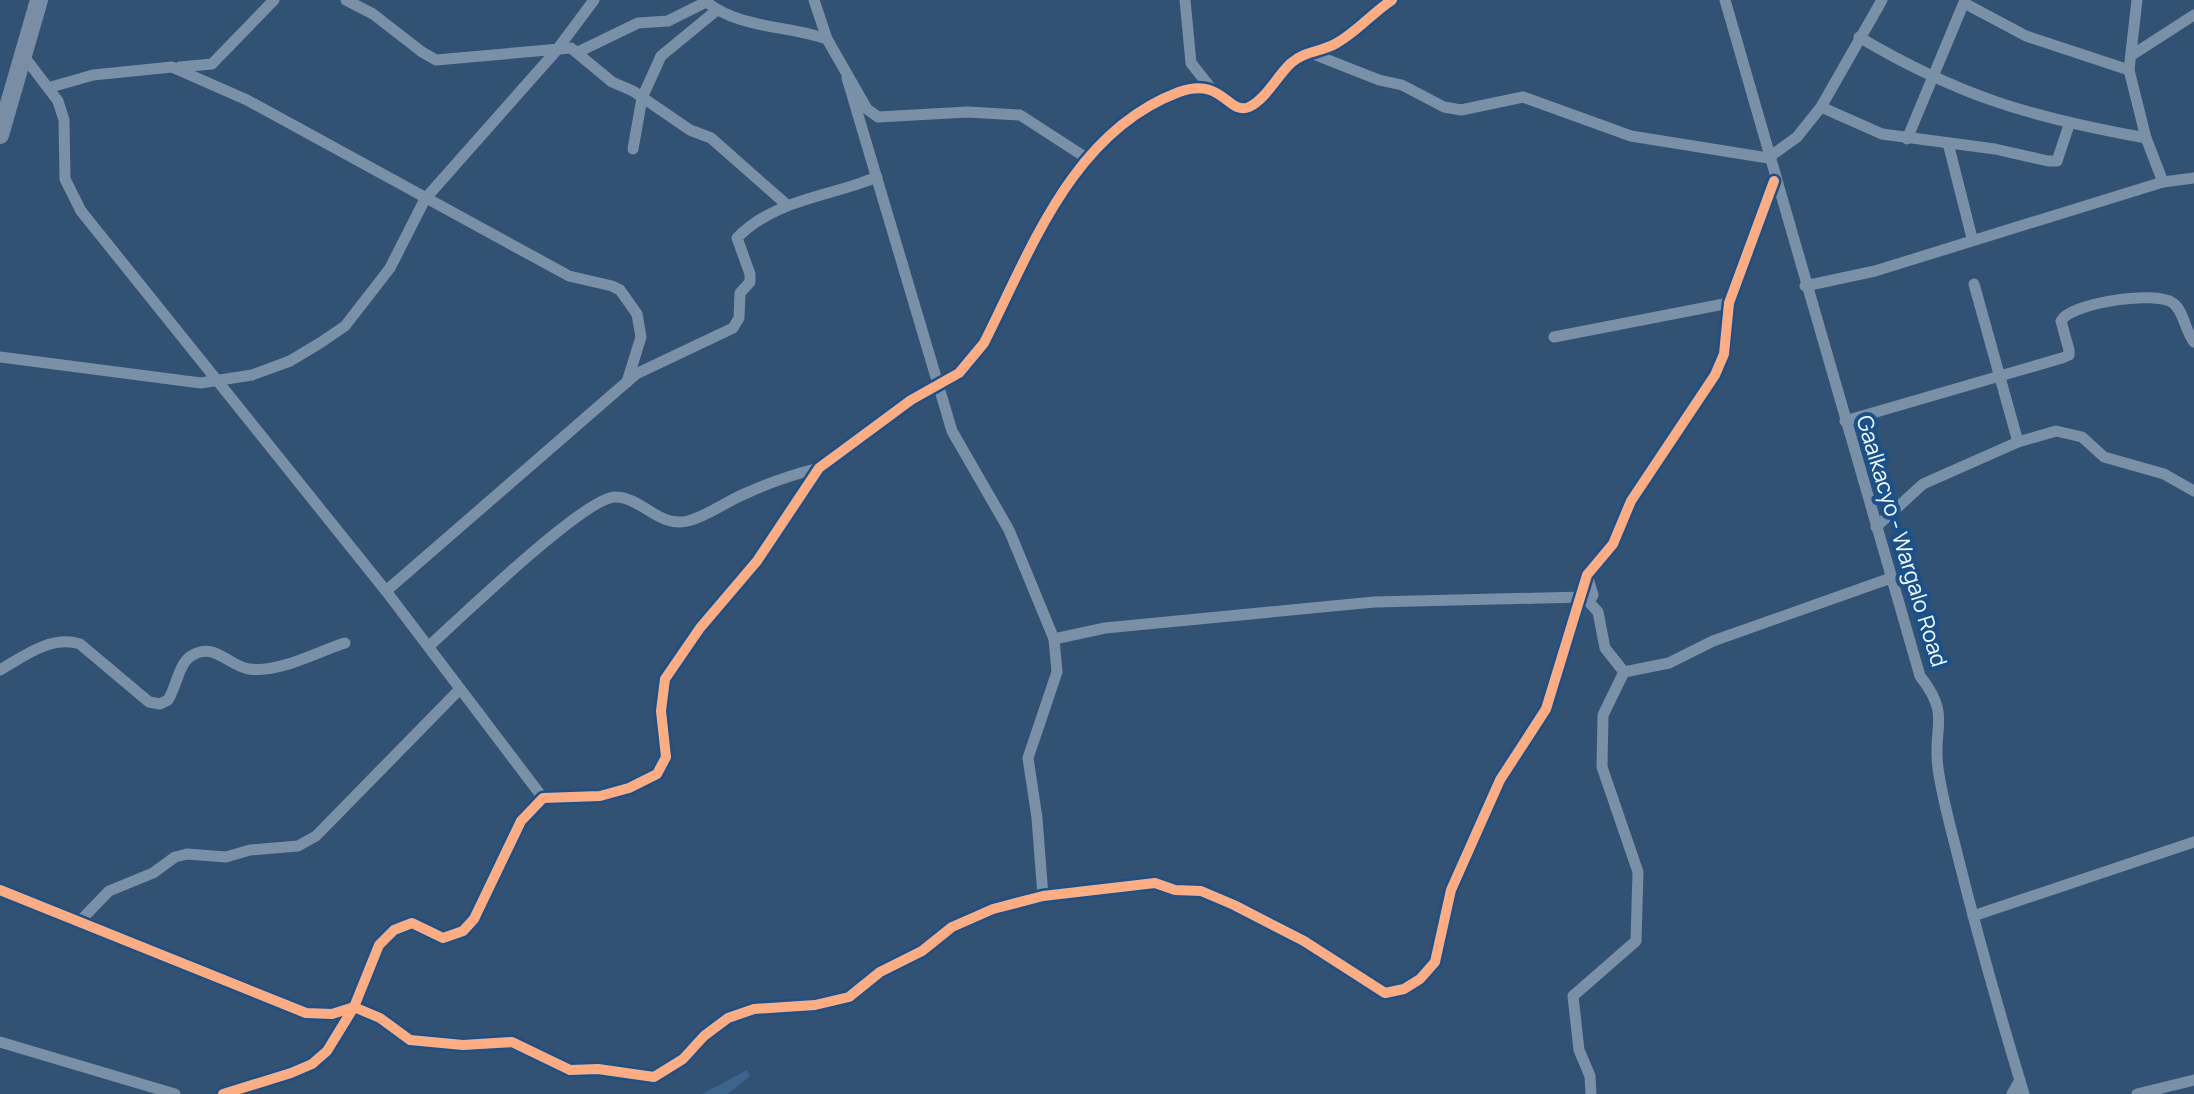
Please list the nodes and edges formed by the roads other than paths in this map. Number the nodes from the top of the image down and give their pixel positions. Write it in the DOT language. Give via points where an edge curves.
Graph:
graph roads {
  1 [pos="39,0"];
  2 [pos="274,0"];
  3 [pos="346,0"];
  4 [pos="594,0"];
  5 [pos="814,0"];
  6 [pos="1185,0"];
  7 [pos="1392,0"];
  8 [pos="1725,0"];
  9 [pos="1882,0"];
  10 [pos="2137,0"];
  11 [pos="705,1"];
  12 [pos="1965,1"];
  13 [pos="717,10"];
  14 [pos="2194,15"];
  15 [pos="1859,37"];
  16 [pos="827,39"];
  17 [pos="556,51"];
  18 [pos="578,52"];
  19 [pos="1307,52"];
  20 [pos="23,55"];
  21 [pos="2132,55"];
  22 [pos="172,67"];
  23 [pos="2129,70"];
  24 [pos="847,78"];
  25 [pos="1933,78"];
  26 [pos="51,87"];
  27 [pos="1210,87"];
  28 [pos="642,98"];
  29 [pos="1821,107"];
  30 [pos="2069,125"];
  31 [pos="0,135"];
  32 [pos="2146,138"];
  33 [pos="1907,139"];
  34 [pos="1948,143"];
  35 [pos="633,149"];
  36 [pos="1768,158"];
  37 [pos="1088,159"];
  38 [pos="877,177"];
  39 [pos="2194,178"];
  40 [pos="1774,181"];
  41 [pos="2163,182"];
  42 [pos="425,199"];
  43 [pos="787,205"];
  44 [pos="1972,238"];
  45 [pos="1974,284"];
  46 [pos="1805,286"];
  47 [pos="1729,303"];
  48 [pos="1554,337"];
  49 [pos="2194,342"];
  50 [pos="0,357"];
  51 [pos="1999,374"];
  52 [pos="217,380"];
  53 [pos="627,382"];
  54 [pos="939,385"];
  55 [pos="1845,421"];
  56 [pos="2018,442"];
  57 [pos="819,468"];
  58 [pos="2194,491"];
  59 [pos="1876,527"];
  60 [pos="1587,575"];
  61 [pos="1891,578"];
  62 [pos="386,591"];
  63 [pos="1582,597"];
  64 [pos="1054,639"];
  65 [pos="345,643"];
  66 [pos="429,646"];
  67 [pos="0,670"];
  68 [pos="1624,672"];
  69 [pos="459,690"];
  70 [pos="543,798"];
  71 [pos="2194,842"];
  72 [pos="0,890"];
  73 [pos="1043,896"];
  74 [pos="1973,916"];
  75 [pos="80,921"];
  76 [pos="354,1007"];
  77 [pos="0,1042"];
  78 [pos="2020,1080"];
  79 [pos="2194,1080"];
  80 [pos="175,1094"];
  81 [pos="223,1094"];
  82 [pos="1591,1094"];
  83 [pos="2012,1094"];
  84 [pos="2024,1094"];
  85 [pos="2137,1094"];
  1 -- 20 [label="main road"];
  2 -- 22 [label="street" via="212,64"];
  3 -- 17 [label="street" via="436,60"];
  4 -- 17 [label="street"];
  5 -- 16 [label="street"];
  6 -- 27 [label="street" via="1191,63"];
  7 -- 19 [label="street" via="1333,46"];
  8 -- 36 [label="street, Gaalkacyo - Wargalo Road"];
  9 -- 15 [label="street"];
  10 -- 21 [label="street"];
  11 -- 13 [label="street"];
  11 -- 18 [label="street" via="668,21 638,23"];
  12 -- 23 [label="street" via="2026,36"];
  12 -- 25 [label="street"];
  13 -- 16 [label="street"];
  13 -- 28 [label="street" via="661,56"];
  14 -- 21 [label="street"];
  15 -- 25 [label="street"];
  15 -- 29 [label="street"];
  16 -- 24 [label="street"];
  17 -- 18 [label="street"];
  17 -- 42 [label="street"];
  18 -- 28 [label="street" via="612,82"];
  19 -- 27 [label="street" via="1243,109"];
  19 -- 36 [label="street" via="1402,85 1444,107 1461,110 1523,97 1631,136"];
  20 -- 26 [label="street"];
  20 -- 31 [label="main road"];
  21 -- 23 [label="street"];
  22 -- 26 [label="street" via="93,75"];
  22 -- 42 [label="street" via="247,100"];
  23 -- 32 [label="street"];
  24 -- 37 [label="street" via="878,117 1020,115"];
  24 -- 38 [label="street"];
  25 -- 30 [label="street" via="1985,101"];
  25 -- 33 [label="street"];
  26 -- 52 [label="street" via="64,120 65,179 81,211"];
  27 -- 37 [label="street" via="1194,87 1140,110"];
  28 -- 35 [label="street"];
  28 -- 43 [label="street" via="711,138"];
  29 -- 33 [label="street" via="1882,134"];
  29 -- 36 [label="street" via="1797,137"];
  30 -- 32 [label="street"];
  30 -- 34 [label="street" via="2057,161"];
  32 -- 41 [label="street"];
  33 -- 34 [label="street"];
  34 -- 44 [label="street"];
  36 -- 40 [label="street, Gaalkacyo - Wargalo Road"];
  37 -- 54 [label="street" via="1056,198 984,343 959,373"];
  38 -- 43 [label="street"];
  38 -- 54 [label="street"];
  39 -- 41 [label="street"];
  40 -- 46 [label="street, Gaalkacyo - Wargalo Road"];
  40 -- 47 [label="street"];
  41 -- 44 [label="street"];
  42 -- 52 [label="street" via="390,268 345,326 290,361"];
  42 -- 53 [label="street" via="569,276 620,290 642,330"];
  43 -- 53 [label="street" via="737,238 750,282 740,293 733,328"];
  44 -- 46 [label="street" via="1875,271"];
  45 -- 51 [label="street"];
  46 -- 55 [label="street, Gaalkacyo - Wargalo Road"];
  47 -- 48 [label="street"];
  47 -- 60 [label="street" via="1724,354 1715,375 1631,501 1613,544"];
  49 -- 51 [label="street" via="2172,302 2136,297 2074,309 2061,321 2069,355"];
  50 -- 52 [label="street" via="178,382"];
  51 -- 55 [label="street"];
  51 -- 56 [label="street"];
  52 -- 62 [label="street"];
  53 -- 62 [label="street"];
  54 -- 57 [label="street"];
  54 -- 64 [label="street" via="952,431 1009,530"];
  55 -- 59 [label="street, Gaalkacyo - Wargalo Road"];
  56 -- 58 [label="street" via="2069,432 2104,457 2164,474"];
  56 -- 59 [label="street" via="1923,484"];
  57 -- 66 [label="street" via="748,492 685,522 663,520 632,501 598,501"];
  57 -- 70 [label="street" via="757,561 674,661 661,693 666,757 657,774 600,796"];
  59 -- 61 [label="street, Gaalkacyo - Wargalo Road"];
  60 -- 63 [label="street"];
  60 -- 68 [label="street" via="1593,595 1589,602 1598,612 1605,648"];
  61 -- 68 [label="street" via="1713,641 1669,663"];
  61 -- 74 [label="street, Gaalkacyo - Wargalo Road" via="1920,676 1939,705 1938,770"];
  62 -- 66 [label="street"];
  63 -- 64 [label="street" via="1374,602 1105,628"];
  63 -- 73 [label="street" via="1546,709 1500,780 1451,890 1435,962 1404,989 1385,993 1304,941 1201,891 1155,883"];
  64 -- 73 [label="street" via="1057,672 1028,758"];
  65 -- 67 [label="street" via="259,669 243,668 208,650 185,663 168,700 160,704 149,702 70,641 22,654"];
  66 -- 69 [label="street"];
  68 -- 82 [label="street" via="1603,715 1602,767 1638,872 1636,941 1573,996"];
  69 -- 70 [label="street"];
  69 -- 75 [label="street" via="316,836 298,846 226,857 175,857 153,873 109,891"];
  70 -- 76 [label="street" via="521,821 474,919 463,931 443,938 412,923 385,936"];
  71 -- 74 [label="street"];
  72 -- 75 [label="street"];
  73 -- 76 [label="street" via="952,927 849,997 754,1009 728,1018 683,1059 654,1077 570,1070 512,1042 410,1040"];
  74 -- 78 [label="street, Gaalkacyo - Wargalo Road"];
  75 -- 76 [label="street" via="306,1013 332,1014"];
  76 -- 81 [label="street" via="327,1051 312,1064"];
  77 -- 80 [label="street"];
  78 -- 83 [label="street"];
  78 -- 84 [label="street, Gaalkacyo - Wargalo Road"];
  79 -- 85 [label="street"];
}
